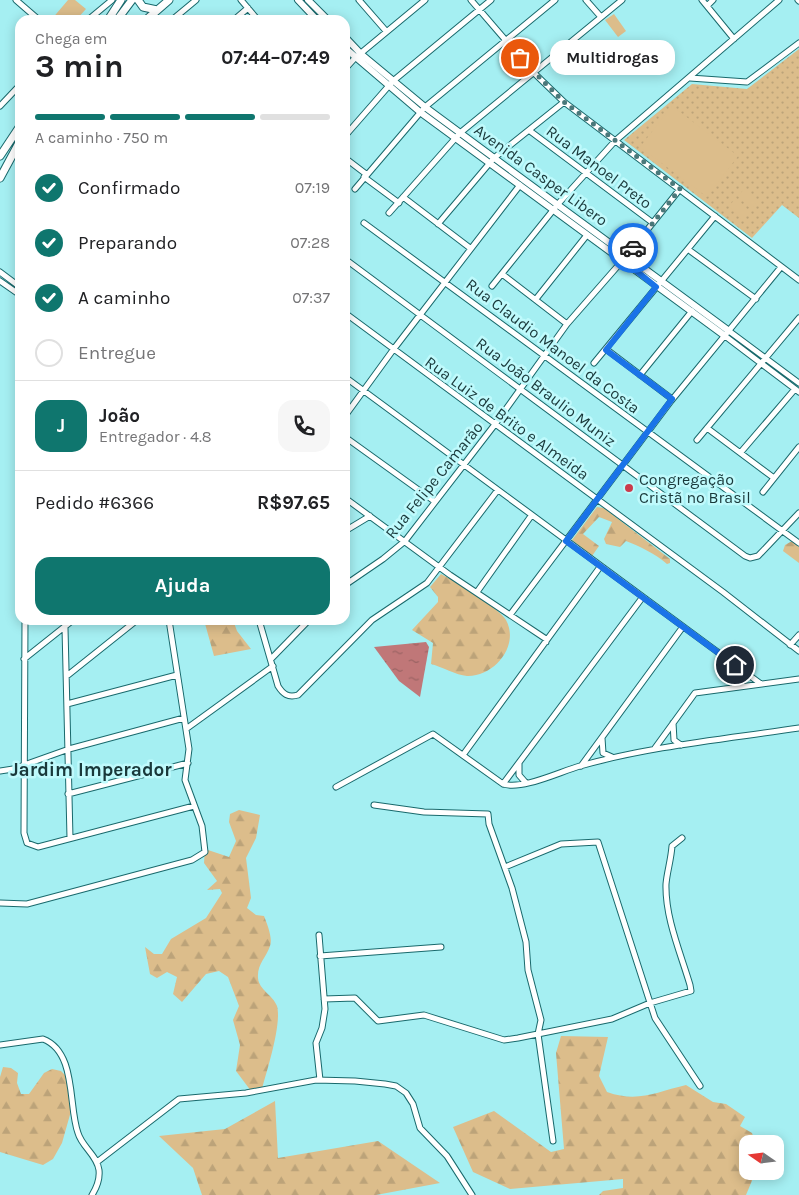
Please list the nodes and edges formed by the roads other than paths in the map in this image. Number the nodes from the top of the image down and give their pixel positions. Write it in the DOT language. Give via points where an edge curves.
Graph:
graph roads {
  1 [pos="16,0"];
  2 [pos="112,0"];
  3 [pos="121,0"];
  4 [pos="132,0"];
  5 [pos="138,0"];
  6 [pos="169,0"];
  7 [pos="196,0"];
  8 [pos="240,0"];
  9 [pos="298,0"];
  10 [pos="308,0"];
  11 [pos="359,0"];
  12 [pos="414,0"];
  13 [pos="424,0"];
  14 [pos="471,0"];
  15 [pos="491,0"];
  16 [pos="555,0"];
  17 [pos="586,0"];
  18 [pos="622,0"];
  19 [pos="702,0"];
  20 [pos="713,0"];
  21 [pos="779,0"];
  22 [pos="418,5"];
  23 [pos="707,6"];
  24 [pos="248,8"];
  25 [pos="157,10"];
  26 [pos="480,10"];
  27 [pos="33,15"];
  28 [pos="94,15"];
  29 [pos="111,15"];
  30 [pos="121,15"];
  31 [pos="152,15"];
  32 [pos="178,15"];
  33 [pos="240,15"];
  34 [pos="254,15"];
  35 [pos="312,15"];
  36 [pos="323,15"];
  37 [pos="601,17"];
  38 [pos="386,31"];
  39 [pos="734,39"];
  40 [pos="505,40"];
  41 [pos="799,43"];
  42 [pos="350,44"];
  43 [pos="350,51"];
  44 [pos="358,56"];
  45 [pos="350,64"];
  46 [pos="533,72"];
  47 [pos="690,78"];
  48 [pos="390,84"];
  49 [pos="15,90"];
  50 [pos="564,102"];
  51 [pos="0,106"];
  52 [pos="422,109"];
  53 [pos="350,130"];
  54 [pos="530,131"];
  55 [pos="15,134"];
  56 [pos="458,135"];
  57 [pos="615,141"];
  58 [pos="15,150"];
  59 [pos="0,156"];
  60 [pos="492,160"];
  61 [pos="350,162"];
  62 [pos="586,173"];
  63 [pos="365,175"];
  64 [pos="0,178"];
  65 [pos="520,185"];
  66 [pos="355,188"];
  67 [pos="680,189"];
  68 [pos="403,198"];
  69 [pos="399,203"];
  70 [pos="556,206"];
  71 [pos="389,213"];
  72 [pos="716,216"];
  73 [pos="364,223"];
  74 [pos="653,223"];
  75 [pos="438,224"];
  76 [pos="587,235"];
  77 [pos="470,248"];
  78 [pos="689,250"];
  79 [pos="625,257"];
  80 [pos="350,263"];
  81 [pos="781,267"];
  82 [pos="0,272"];
  83 [pos="502,274"];
  84 [pos="799,280"];
  85 [pos="0,281"];
  86 [pos="445,281"];
  87 [pos="661,281"];
  88 [pos="15,283"];
  89 [pos="492,286"];
  90 [pos="656,287"];
  91 [pos="15,292"];
  92 [pos="536,299"];
  93 [pos="756,299"];
  94 [pos="692,311"];
  95 [pos="421,314"];
  96 [pos="350,317"];
  97 [pos="799,318"];
  98 [pos="567,324"];
  99 [pos="792,326"];
  100 [pos="799,330"];
  101 [pos="727,333"];
  102 [pos="393,350"];
  103 [pos="606,350"];
  104 [pos="543,356"];
  105 [pos="762,360"];
  106 [pos="594,362"];
  107 [pos="640,375"];
  108 [pos="350,381"];
  109 [pos="799,383"];
  110 [pos="521,388"];
  111 [pos="797,390"];
  112 [pos="363,391"];
  113 [pos="672,399"];
  114 [pos="350,409"];
  115 [pos="496,423"];
  116 [pos="707,428"];
  117 [pos="647,432"];
  118 [pos="697,440"];
  119 [pos="350,441"];
  120 [pos="799,447"];
  121 [pos="741,452"];
  122 [pos="463,463"];
  123 [pos="624,465"];
  124 [pos="774,478"];
  125 [pos="497,491"];
  126 [pos="763,492"];
  127 [pos="597,499"];
  128 [pos="434,501"];
  129 [pos="350,502"];
  130 [pos="799,513"];
  131 [pos="370,516"];
  132 [pos="531,516"];
  133 [pos="350,528"];
  134 [pos="781,532"];
  135 [pos="405,541"];
  136 [pos="566,541"];
  137 [pos="799,543"];
  138 [pos="440,566"];
  139 [pos="600,567"];
  140 [pos="350,581"];
  141 [pos="477,592"];
  142 [pos="642,598"];
  143 [pos="510,615"];
  144 [pos="25,625"];
  145 [pos="68,625"];
  146 [pos="131,625"];
  147 [pos="170,625"];
  148 [pos="261,625"];
  149 [pos="304,625"];
  150 [pos="65,628"];
  151 [pos="682,628"];
  152 [pos="799,635"];
  153 [pos="546,642"];
  154 [pos="790,645"];
  155 [pos="799,651"];
  156 [pos="24,659"];
  157 [pos="271,659"];
  158 [pos="735,665"];
  159 [pos="273,666"];
  160 [pos="177,675"];
  161 [pos="68,676"];
  162 [pos="799,679"];
  163 [pos="761,684"];
  164 [pos="731,688"];
  165 [pos="67,704"];
  166 [pos="184,718"];
  167 [pos="673,723"];
  168 [pos="799,728"];
  169 [pos="186,729"];
  170 [pos="602,736"];
  171 [pos="681,745"];
  172 [pos="655,748"];
  173 [pos="70,749"];
  174 [pos="463,755"];
  175 [pos="616,758"];
  176 [pos="188,762"];
  177 [pos="519,763"];
  178 [pos="24,766"];
  179 [pos="580,766"];
  180 [pos="0,771"];
  181 [pos="527,783"];
  182 [pos="503,784"];
  183 [pos="336,787"];
  184 [pos="68,794"];
  185 [pos="374,805"];
  186 [pos="194,806"];
  187 [pos="70,838"];
  188 [pos="682,838"];
  189 [pos="505,867"];
  190 [pos="0,903"];
  191 [pos="319,935"];
  192 [pos="441,947"];
  193 [pos="320,956"];
  194 [pos="324,999"];
  195 [pos="649,1004"];
  196 [pos="538,1034"];
  197 [pos="0,1045"];
  198 [pos="320,1080"];
  199 [pos="700,1086"];
  200 [pos="553,1141"];
  201 [pos="97,1162"];
  202 [pos="92,1195"];
  203 [pos="472,1195"];
  1 -- 27 [label="street"];
  2 -- 28 [label="street"];
  3 -- 29 [label="main road"];
  4 -- 30 [label="main road"];
  5 -- 25 [label="main road" via="144,7"];
  6 -- 25 [label="main road"];
  7 -- 32 [label="street"];
  8 -- 24 [label="street"];
  9 -- 35 [label="street"];
  10 -- 36 [label="street"];
  11 -- 38 [label="street"];
  12 -- 22 [label="street"];
  13 -- 22 [label="street"];
  14 -- 26 [label="street"];
  15 -- 26 [label="street"];
  16 -- 40 [label="street"];
  17 -- 37 [label="street"];
  18 -- 37 [label="street"];
  19 -- 23 [label="street"];
  20 -- 23 [label="street"];
  21 -- 39 [label="street"];
  22 -- 38 [label="street"];
  23 -- 39 [label="street"];
  24 -- 33 [label="street"];
  24 -- 34 [label="street"];
  25 -- 31 [label="main road"];
  26 -- 40 [label="street"];
  26 -- 48 [label="street"];
  37 -- 46 [label="street"];
  38 -- 44 [label="street"];
  39 -- 47 [label="street"];
  40 -- 46 [label="street"];
  40 -- 52 [label="street"];
  41 -- 47 [label="street" via="748,82"];
  42 -- 44 [label="street, Avenida Casper Libero"];
  43 -- 44 [label="street, Avenida Casper Libero"];
  44 -- 45 [label="street"];
  44 -- 48 [label="street, Avenida Casper Libero"];
  46 -- 50 [label="street"];
  46 -- 56 [label="street"];
  47 -- 57 [label="street"];
  48 -- 52 [label="street, Avenida Casper Libero"];
  48 -- 53 [label="street"];
  49 -- 51 [label="street"];
  50 -- 54 [label="street"];
  50 -- 57 [label="street"];
  52 -- 56 [label="street, Avenida Casper Libero"];
  52 -- 63 [label="street"];
  54 -- 60 [label="street"];
  54 -- 62 [label="street, Rua Manoel Preto"];
  55 -- 59 [label="main road"];
  56 -- 60 [label="street, Avenida Casper Libero"];
  56 -- 68 [label="street"];
  57 -- 62 [label="street"];
  57 -- 67 [label="street"];
  58 -- 64 [label="main road"];
  60 -- 65 [label="street, Avenida Casper Libero"];
  60 -- 70 [label="street, Avenida Casper Libero"];
  60 -- 75 [label="street"];
  61 -- 63 [label="street"];
  62 -- 70 [label="street"];
  62 -- 74 [label="street, Rua Manoel Preto"];
  63 -- 66 [label="street"];
  63 -- 69 [label="street"];
  65 -- 70 [label="street, Avenida Casper Libero"];
  65 -- 77 [label="street"];
  67 -- 72 [label="street"];
  67 -- 74 [label="street, Rua Felipe Camarão"];
  68 -- 69 [label="street"];
  68 -- 75 [label="street"];
  69 -- 71 [label="street"];
  70 -- 76 [label="street, Avenida Casper Libero"];
  70 -- 79 [label="street, Avenida Casper Libero"];
  70 -- 83 [label="street"];
  72 -- 78 [label="street"];
  72 -- 81 [label="street"];
  73 -- 86 [label="street, Rua Claudio Manoel da Costa"];
  74 -- 79 [label="street, Rua Felipe Camarão"];
  75 -- 77 [label="street"];
  76 -- 79 [label="street, Avenida Casper Libero"];
  76 -- 92 [label="street"];
  77 -- 86 [label="street"];
  78 -- 87 [label="street"];
  78 -- 93 [label="street"];
  79 -- 87 [label="street, Avenida Casper Libero"];
  79 -- 90 [label="street, Avenida Casper Libero"];
  79 -- 98 [label="street, Rua Felipe Camarão"];
  80 -- 95 [label="street, Rua João Braulio Muniz"];
  81 -- 84 [label="street"];
  81 -- 93 [label="street"];
  82 -- 88 [label="street"];
  83 -- 89 [label="street"];
  83 -- 92 [label="street"];
  85 -- 91 [label="street"];
  86 -- 95 [label="street"];
  86 -- 104 [label="street, Rua Claudio Manoel da Costa"];
  87 -- 90 [label="street"];
  87 -- 101 [label="street, Avenida Casper Libero"];
  90 -- 94 [label="street, Avenida Casper Libero"];
  90 -- 103 [label="street"];
  92 -- 98 [label="street"];
  93 -- 101 [label="street"];
  94 -- 101 [label="street, Avenida Casper Libero"];
  94 -- 107 [label="street"];
  95 -- 102 [label="street"];
  95 -- 110 [label="street, Rua João Braulio Muniz"];
  96 -- 102 [label="street, Rua Luiz de Brito e Almeida"];
  97 -- 99 [label="street"];
  98 -- 104 [label="street, Rua Felipe Camarão"];
  99 -- 100 [label="street"];
  99 -- 105 [label="street"];
  101 -- 105 [label="street, Avenida Casper Libero"];
  101 -- 113 [label="street"];
  102 -- 112 [label="street"];
  102 -- 115 [label="street, Rua Luiz de Brito e Almeida"];
  103 -- 106 [label="street"];
  103 -- 107 [label="street"];
  104 -- 110 [label="street, Rua Felipe Camarão"];
  104 -- 117 [label="street, Rua Claudio Manoel da Costa"];
  105 -- 109 [label="street, Avenida Casper Libero"];
  105 -- 111 [label="street, Avenida Casper Libero"];
  105 -- 116 [label="street"];
  107 -- 113 [label="street"];
  108 -- 112 [label="street"];
  110 -- 115 [label="street, Rua Felipe Camarão"];
  110 -- 123 [label="street, Rua João Braulio Muniz"];
  111 -- 121 [label="street"];
  112 -- 114 [label="street"];
  112 -- 122 [label="street"];
  113 -- 117 [label="street"];
  115 -- 122 [label="street, Rua Felipe Camarão"];
  115 -- 127 [label="street, Rua Luiz de Brito e Almeida"];
  116 -- 118 [label="street"];
  116 -- 121 [label="street"];
  117 -- 123 [label="street"];
  117 -- 134 [label="street, Rua Claudio Manoel da Costa"];
  119 -- 128 [label="street"];
  120 -- 124 [label="street"];
  121 -- 124 [label="street"];
  122 -- 125 [label="street"];
  122 -- 128 [label="street, Rua Felipe Camarão"];
  123 -- 127 [label="street"];
  123 -- 134 [label="street, Rua João Braulio Muniz" via="745,556 758,556"];
  124 -- 126 [label="street"];
  125 -- 132 [label="street"];
  125 -- 138 [label="street"];
  127 -- 136 [label="street"];
  127 -- 154 [label="street, Rua Luiz de Brito e Almeida"];
  128 -- 135 [label="street, Rua Felipe Camarão"];
  129 -- 131 [label="street"];
  130 -- 134 [label="street"];
  131 -- 133 [label="street"];
  131 -- 135 [label="street"];
  132 -- 136 [label="street"];
  132 -- 141 [label="street"];
  134 -- 137 [label="street, Rua Claudio Manoel da Costa"];
  135 -- 138 [label="street"];
  135 -- 140 [label="street, Rua Felipe Camarão"];
  136 -- 139 [label="street"];
  136 -- 143 [label="street"];
  138 -- 141 [label="street"];
  138 -- 159 [label="street" via="427,583 362,629 306,689 293,697 283,693"];
  139 -- 142 [label="street"];
  139 -- 153 [label="street"];
  141 -- 143 [label="street"];
  142 -- 151 [label="street"];
  142 -- 177 [label="street"];
  143 -- 153 [label="street"];
  144 -- 156 [label="street"];
  145 -- 150 [label="street"];
  146 -- 161 [label="street"];
  147 -- 160 [label="street"];
  148 -- 157 [label="street"];
  149 -- 157 [label="street"];
  150 -- 156 [label="street"];
  150 -- 161 [label="street"];
  151 -- 158 [label="street"];
  151 -- 170 [label="street"];
  152 -- 154 [label="street"];
  153 -- 174 [label="street"];
  154 -- 155 [label="street, Rua Luiz de Brito e Almeida"];
  156 -- 178 [label="street"];
  157 -- 159 [label="street"];
  158 -- 163 [label="street"];
  158 -- 164 [label="street" via="739,679"];
  159 -- 169 [label="street"];
  160 -- 165 [label="street"];
  160 -- 166 [label="street"];
  161 -- 165 [label="street"];
  162 -- 163 [label="street"];
  163 -- 164 [label="street"];
  164 -- 167 [label="street" via="695,693"];
  165 -- 173 [label="street"];
  166 -- 169 [label="street"];
  166 -- 173 [label="street"];
  167 -- 171 [label="street" via="674,740"];
  167 -- 172 [label="street"];
  168 -- 171 [label="street"];
  169 -- 176 [label="street"];
  170 -- 175 [label="street" via="603,753"];
  170 -- 179 [label="street"];
  171 -- 172 [label="street"];
  172 -- 175 [label="street"];
  173 -- 178 [label="street"];
  173 -- 184 [label="street"];
  174 -- 182 [label="street"];
  174 -- 183 [label="street" via="433,734"];
  175 -- 179 [label="street"];
  176 -- 184 [label="street"];
  176 -- 186 [label="street" via="185,780"];
  177 -- 181 [label="street" via="519,776"];
  177 -- 182 [label="street"];
  178 -- 180 [label="street"];
  178 -- 187 [label="street" via="24,834 27,843 38,847"];
  179 -- 181 [label="street"];
  181 -- 182 [label="street" via="514,787"];
  184 -- 187 [label="street"];
  185 -- 189 [label="street" via="424,812 488,814"];
  186 -- 187 [label="street"];
  186 -- 190 [label="street" via="202,826 206,849 203,855 28,904"];
  188 -- 195 [label="street" via="672,846 666,884 668,909 690,991"];
  189 -- 195 [label="street" via="561,844 598,842"];
  189 -- 196 [label="street" via="526,942 528,970 541,1020"];
  191 -- 193 [label="street"];
  192 -- 193 [label="street"];
  193 -- 194 [label="street"];
  194 -- 196 [label="street" via="355,998 378,1021 424,1016 504,1040"];
  194 -- 198 [label="street" via="322,1028 316,1043"];
  195 -- 196 [label="street" via="612,1019"];
  195 -- 199 [label="street"];
  196 -- 200 [label="street"];
  197 -- 201 [label="street" via="43,1039 56,1047 68,1071 77,1131"];
  198 -- 201 [label="street" via="246,1094 179,1099"];
  198 -- 203 [label="street" via="385,1084 402,1089 410,1098 420,1128 447,1156"];
  201 -- 202 [label="street" via="99,1179"];
}
